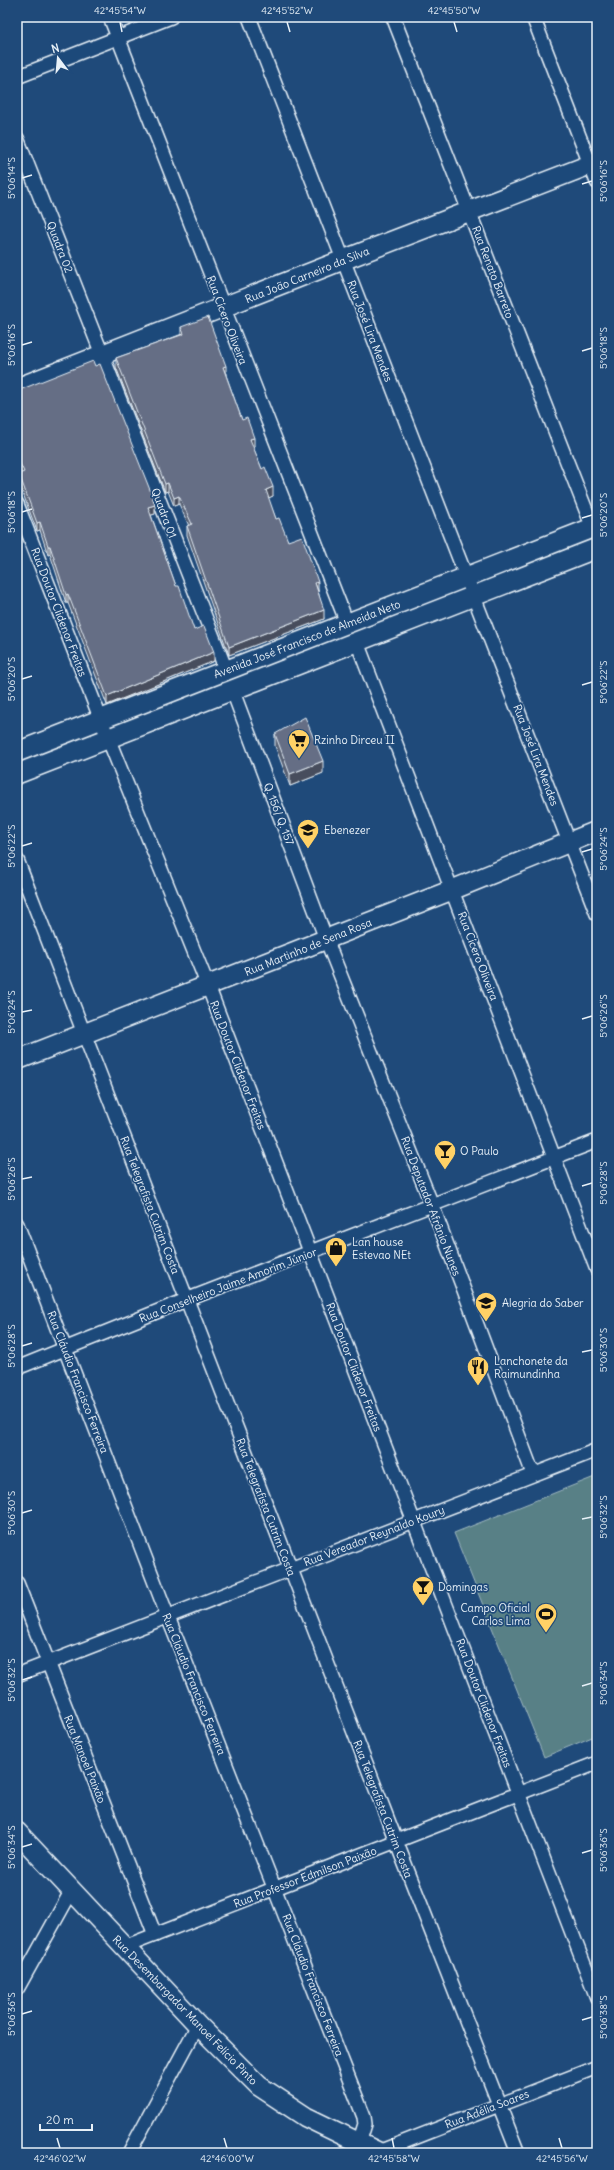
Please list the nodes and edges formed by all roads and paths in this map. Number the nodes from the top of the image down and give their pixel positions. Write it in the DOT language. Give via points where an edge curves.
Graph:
graph roads {
  1 [pos="110,17"];
  2 [pos="171,17"];
  3 [pos="249,17"];
  4 [pos="394,17"];
  5 [pos="533,17"];
  6 [pos="118,38"];
  7 [pos="17,77"];
  8 [pos="17,138"];
  9 [pos="595,170"];
  10 [pos="470,211"];
  11 [pos="342,260"];
  12 [pos="222,308"];
  13 [pos="102,356"];
  14 [pos="17,388"];
  15 [pos="17,504"];
  16 [pos="595,527"];
  17 [pos="597,548"];
  18 [pos="466,577"];
  19 [pos="475,596"];
  20 [pos="347,623"];
  21 [pos="357,642"];
  22 [pos="226,670"];
  23 [pos="232,689"];
  24 [pos="101,720"];
  25 [pos="108,738"];
  26 [pos="17,752"];
  27 [pos="17,774"];
  28 [pos="597,831"];
  29 [pos="569,842"];
  30 [pos="17,860"];
  31 [pos="452,890"];
  32 [pos="597,914"];
  33 [pos="326,939"];
  34 [pos="208,986"];
  35 [pos="84,1033"];
  36 [pos="17,1060"];
  37 [pos="597,1141"];
  38 [pos="556,1158"];
  39 [pos="432,1205"];
  40 [pos="17,1224"];
  41 [pos="310,1253"];
  42 [pos="597,1270"];
  43 [pos="186,1300"];
  44 [pos="66,1349"];
  45 [pos="17,1368"];
  46 [pos="597,1450"];
  47 [pos="533,1474"];
  48 [pos="414,1521"];
  49 [pos="290,1569"];
  50 [pos="17,1583"];
  51 [pos="168,1617"];
  52 [pos="47,1663"];
  53 [pos="17,1675"];
  54 [pos="597,1763"];
  55 [pos="518,1793"];
  56 [pos="17,1832"];
  57 [pos="396,1841"];
  58 [pos="275,1888"];
  59 [pos="72,1890"];
  60 [pos="155,1935"];
  61 [pos="124,1947"];
  62 [pos="17,1989"];
  63 [pos="597,1998"];
  64 [pos="198,2025"];
  65 [pos="597,2067"];
  66 [pos="499,2105"];
  67 [pos="359,2143"];
  68 [pos="379,2152"];
  69 [pos="129,2153"];
  70 [pos="518,2153"];
  1 -- 6 [label="street, Rua Cícero Oliveira"];
  2 -- 6 [label="street"];
  3 -- 11 [label="street, Rua José Lira Mendes"];
  4 -- 10 [label="street, Rua Renato Barreto"];
  5 -- 9 [label="street"];
  6 -- 7 [label="street"];
  6 -- 12 [label="street, Rua Cícero Oliveira"];
  8 -- 13 [label="street, Quadra 02"];
  9 -- 10 [label="street, Rua João Carneiro da Silva"];
  10 -- 11 [label="street, Rua João Carneiro da Silva"];
  10 -- 16 [label="street, Rua Renato Barreto"];
  11 -- 12 [label="street, Rua João Carneiro da Silva"];
  11 -- 18 [label="street, Rua José Lira Mendes"];
  12 -- 13 [label="street, Rua João Carneiro da Silva"];
  12 -- 20 [label="street, Rua Cícero Oliveira"];
  13 -- 14 [label="street, Rua João Carneiro da Silva"];
  13 -- 22 [label="street, Quadra 01"];
  15 -- 24 [label="street, Rua Doutor Clidenor Freitas"];
  16 -- 18 [label="street, Avenida José Francisco de Almeida Neto"];
  17 -- 19 [label="street, Avenida José Francisco de Almeida Neto"];
  18 -- 19 [label="street, Rua José Lira Mendes"];
  18 -- 20 [label="street, Avenida José Francisco de Almeida Neto"];
  19 -- 21 [label="street, Avenida José Francisco de Almeida Neto"];
  19 -- 29 [label="street, Rua José Lira Mendes"];
  20 -- 22 [label="street, Avenida José Francisco de Almeida Neto"];
  21 -- 23 [label="street, Avenida José Francisco de Almeida Neto"];
  21 -- 31 [label="street, Rua Cícero Oliveira"];
  22 -- 24 [label="street, Avenida José Francisco de Almeida Neto"];
  23 -- 25 [label="street, Avenida José Francisco de Almeida Neto"];
  23 -- 33 [label="street, Q. 156/ Q. 157"];
  24 -- 25 [label="street, Rua Doutor Clidenor Freitas"];
  24 -- 26 [label="street, Avenida José Francisco de Almeida Neto"];
  25 -- 27 [label="street, Avenida José Francisco de Almeida Neto"];
  25 -- 34 [label="street, Rua Doutor Clidenor Freitas"];
  28 -- 29 [label="street, Rua Martinho de Sena Rosa"];
  29 -- 31 [label="street, Rua Martinho de Sena Rosa"];
  29 -- 32 [label="street, Rua José Lira Mendes"];
  30 -- 35 [label="street, Rua Telegrafista Cutrim Costa"];
  31 -- 33 [label="street, Rua Martinho de Sena Rosa"];
  31 -- 38 [label="street, Rua Cícero Oliveira"];
  33 -- 34 [label="street, Rua Martinho de Sena Rosa"];
  33 -- 39 [label="street, Rua Deputador Afrânio Nunes"];
  34 -- 35 [label="street, Rua Martinho de Sena Rosa"];
  34 -- 41 [label="street, Rua Doutor Clidenor Freitas"];
  35 -- 36 [label="street, Rua Martinho de Sena Rosa"];
  35 -- 43 [label="street, Rua Telegrafista Cutrim Costa"];
  37 -- 38 [label="street, Rua Conselheiro Jaime Amorim Júnior"];
  38 -- 39 [label="street, Rua Conselheiro Jaime Amorim Júnior"];
  38 -- 42 [label="street, Rua Cícero Oliveira"];
  39 -- 41 [label="street, Rua Conselheiro Jaime Amorim Júnior"];
  39 -- 47 [label="street, Rua Deputador Afrânio Nunes"];
  40 -- 44 [label="street, Rua Cláudio Francisco Ferreira"];
  41 -- 43 [label="street, Rua Conselheiro Jaime Amorim Júnior"];
  41 -- 48 [label="street, Rua Doutor Clidenor Freitas"];
  43 -- 44 [label="street, Rua Conselheiro Jaime Amorim Júnior"];
  43 -- 49 [label="street, Rua Telegrafista Cutrim Costa"];
  44 -- 45 [label="street, Rua Conselheiro Jaime Amorim Júnior"];
  44 -- 51 [label="street, Rua Cláudio Francisco Ferreira"];
  46 -- 47 [label="street, Rua Vereador Reynaldo Koury"];
  47 -- 48 [label="street, Rua Vereador Reynaldo Koury"];
  48 -- 49 [label="street, Rua Vereador Reynaldo Koury"];
  48 -- 55 [label="street, Rua Doutor Clidenor Freitas"];
  49 -- 51 [label="street, Rua Vereador Reynaldo Koury"];
  49 -- 57 [label="street, Rua Telegrafista Cutrim Costa"];
  50 -- 52 [label="street, Rua Manoel Paixão"];
  51 -- 52 [label="street, Rua Vereador Reynaldo Koury"];
  51 -- 58 [label="street, Rua Cláudio Francisco Ferreira"];
  52 -- 53 [label="street, Rua Vereador Reynaldo Koury"];
  52 -- 60 [label="street, Rua Manoel Paixão"];
  54 -- 55 [label="street, Rua Professor Edmilson Paixão"];
  55 -- 57 [label="street, Rua Professor Edmilson Paixão"];
  55 -- 63 [label="street, Rua Doutor Clidenor Freitas"];
  56 -- 59 [label="street, Rua Desembargador Manoel Felício Pinto"];
  57 -- 58 [label="street, Rua Professor Edmilson Paixão"];
  57 -- 66 [label="street, Rua Telegrafista Cutrim Costa"];
  58 -- 60 [label="street, Rua Professor Edmilson Paixão"];
  58 -- 67 [label="street, Rua Cláudio Francisco Ferreira" via="364,2117 365,2124"];
  59 -- 61 [label="street, Rua Desembargador Manoel Felício Pinto"];
  59 -- 62 [label="street"];
  60 -- 61 [label="street, Rua Professor Edmilson Paixão"];
  61 -- 64 [label="street, Rua Desembargador Manoel Felício Pinto"];
  64 -- 67 [label="street, Rua Desembargador Manoel Felício Pinto" via="268,2094 306,2117"];
  64 -- 69 [label="street"];
  65 -- 66 [label="street, Rua Adélia Soares"];
  66 -- 68 [label="street, Rua Adélia Soares"];
  66 -- 70 [label="street, Rua Telegrafista Cutrim Costa"];
  67 -- 68 [label="street, Rua Desembargador Manoel Felício Pinto"];
}
